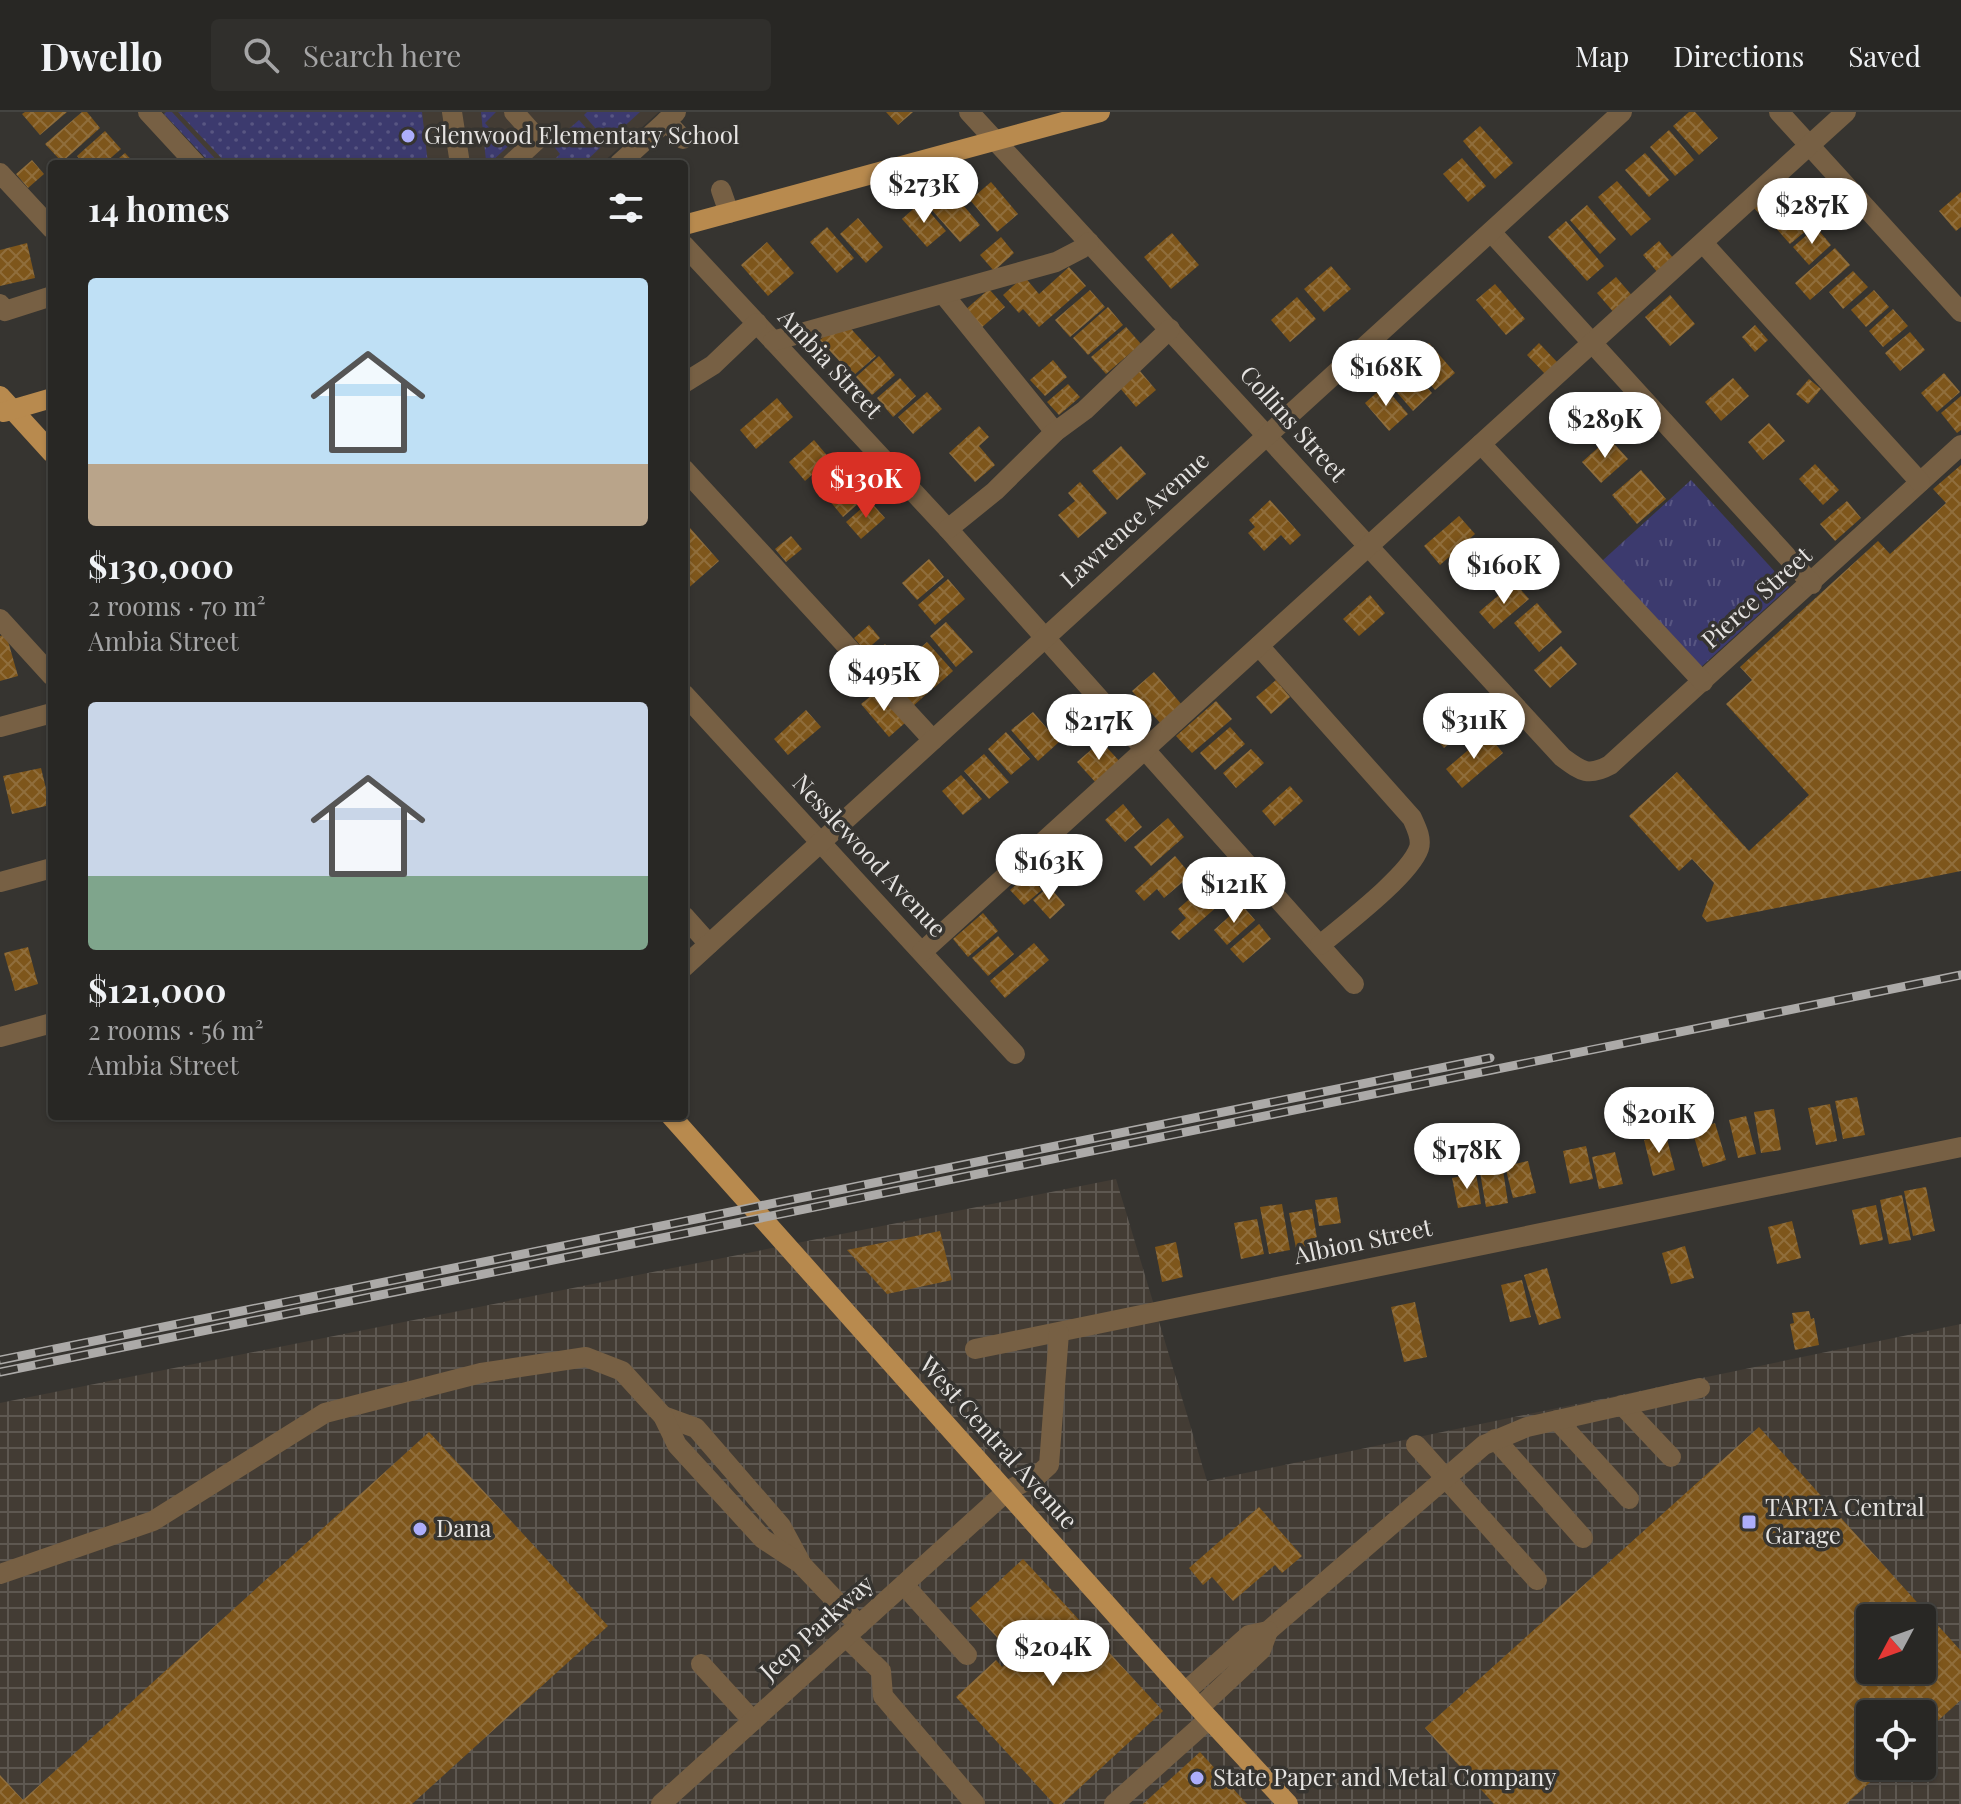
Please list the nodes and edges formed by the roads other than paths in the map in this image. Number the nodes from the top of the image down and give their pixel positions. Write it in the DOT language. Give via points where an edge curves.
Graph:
graph roads {
  1 [pos="148,112"];
  2 [pos="452,112"];
  3 [pos="514,112"];
  4 [pos="969,112"];
  5 [pos="1100,112"];
  6 [pos="1622,112"];
  7 [pos="1779,112"];
  8 [pos="1846,112"];
  9 [pos="671,116"];
  10 [pos="683,139"];
  11 [pos="995,141"];
  12 [pos="1810,145"];
  13 [pos="192,160"];
  14 [pos="459,160"];
  15 [pos="515,160"];
  16 [pos="623,160"];
  17 [pos="0,173"];
  18 [pos="721,190"];
  19 [pos="729,213"];
  20 [pos="688,224"];
  21 [pos="48,225"];
  22 [pos="1491,232"];
  23 [pos="1089,242"];
  24 [pos="1703,243"];
  25 [pos="688,249"];
  26 [pos="944,295"];
  27 [pos="48,297"];
  28 [pos="0,304"];
  29 [pos="1961,312"];
  30 [pos="757,323"];
  31 [pos="1170,329"];
  32 [pos="773,341"];
  33 [pos="1592,344"];
  34 [pos="688,381"];
  35 [pos="48,399"];
  36 [pos="4,406"];
  37 [pos="1055,432"];
  38 [pos="1268,435"];
  39 [pos="1481,444"];
  40 [pos="1961,445"];
  41 [pos="48,449"];
  42 [pos="688,473"];
  43 [pos="1920,482"];
  44 [pos="948,529"];
  45 [pos="1369,546"];
  46 [pos="1812,584"];
  47 [pos="0,619"];
  48 [pos="1046,637"];
  49 [pos="1259,646"];
  50 [pos="48,672"];
  51 [pos="1703,682"];
  52 [pos="688,698"];
  53 [pos="48,714"];
  54 [pos="0,727"];
  55 [pos="933,740"];
  56 [pos="1146,748"];
  57 [pos="1580,770"];
  58 [pos="821,842"];
  59 [pos="48,869"];
  60 [pos="0,882"];
  61 [pos="688,920"];
  62 [pos="709,944"];
  63 [pos="1320,945"];
  64 [pos="922,952"];
  65 [pos="688,963"];
  66 [pos="1354,984"];
  67 [pos="48,1024"];
  68 [pos="0,1037"];
  69 [pos="1015,1054"];
  70 [pos="675,1120"];
  71 [pos="1961,1147"];
  72 [pos="1059,1333"];
  73 [pos="975,1349"];
  74 [pos="1700,1388"];
  75 [pos="1622,1405"];
  76 [pos="1557,1420"];
  77 [pos="1495,1439"];
  78 [pos="1416,1445"];
  79 [pos="1671,1457"];
  80 [pos="1446,1478"];
  81 [pos="1007,1491"];
  82 [pos="1629,1499"];
  83 [pos="1583,1538"];
  84 [pos="0,1574"];
  85 [pos="1537,1580"];
  86 [pos="904,1585"];
  87 [pos="852,1631"];
  88 [pos="1268,1631"];
  89 [pos="967,1655"];
  90 [pos="701,1664"];
  91 [pos="1185,1692"];
  92 [pos="1204,1713"];
  93 [pos="753,1721"];
  94 [pos="661,1804"];
  95 [pos="975,1804"];
  96 [pos="1114,1804"];
  97 [pos="1288,1804"];
  1 -- 13 [label="street"];
  2 -- 14 [label="street"];
  3 -- 15 [label="street" via="538,139"];
  4 -- 11 [label="street, Collins Street"];
  5 -- 11 [label="main road"];
  6 -- 22 [label="street, Lawrence Avenue"];
  7 -- 12 [label="street"];
  8 -- 12 [label="street"];
  9 -- 10 [label="street"];
  9 -- 16 [label="street"];
  11 -- 19 [label="main road"];
  11 -- 23 [label="street, Collins Street"];
  12 -- 24 [label="street"];
  12 -- 29 [label="street"];
  17 -- 21 [label="street"];
  18 -- 19 [label="street"];
  19 -- 20 [label="main road"];
  22 -- 33 [label="street"];
  22 -- 38 [label="street, Lawrence Avenue"];
  23 -- 26 [label="street" via="1056,262"];
  23 -- 31 [label="street, Collins Street"];
  24 -- 33 [label="street"];
  24 -- 43 [label="street"];
  25 -- 30 [label="street, Ambia Street"];
  26 -- 32 [label="street"];
  26 -- 37 [label="street"];
  27 -- 28 [label="street" via="5,311"];
  30 -- 32 [label="street, Ambia Street"];
  30 -- 34 [label="street" via="713,365"];
  31 -- 37 [label="street"];
  31 -- 38 [label="street, Collins Street"];
  32 -- 44 [label="street, Ambia Street"];
  33 -- 39 [label="street"];
  33 -- 46 [label="street"];
  35 -- 36 [label="main road"];
  36 -- 41 [label="main road"];
  37 -- 44 [label="street"];
  38 -- 45 [label="street, Collins Street"];
  38 -- 48 [label="street, Lawrence Avenue"];
  39 -- 45 [label="street"];
  39 -- 51 [label="street"];
  40 -- 43 [label="street, Pierce Street"];
  42 -- 55 [label="street"];
  43 -- 46 [label="street, Pierce Street"];
  44 -- 48 [label="street, Ambia Street"];
  45 -- 49 [label="street"];
  45 -- 57 [label="street, Collins Street" via="1562,757"];
  46 -- 51 [label="street, Pierce Street"];
  47 -- 50 [label="street"];
  48 -- 55 [label="street, Lawrence Avenue"];
  48 -- 56 [label="street, Ambia Street"];
  49 -- 56 [label="street"];
  49 -- 63 [label="street" via="1412,818 1419,833 1419,847 1402,873"];
  51 -- 57 [label="street, Pierce Street" via="1610,765 1596,773"];
  52 -- 58 [label="street, Nesslewood Avenue"];
  53 -- 54 [label="street"];
  55 -- 58 [label="street, Lawrence Avenue"];
  56 -- 63 [label="street, Ambia Street"];
  56 -- 64 [label="street"];
  58 -- 62 [label="street, Lawrence Avenue"];
  58 -- 64 [label="street, Nesslewood Avenue"];
  59 -- 60 [label="street"];
  61 -- 62 [label="street"];
  62 -- 65 [label="street, Lawrence Avenue"];
  63 -- 66 [label="street, Ambia Street"];
  64 -- 69 [label="street, Nesslewood Avenue"];
  67 -- 68 [label="street"];
  70 -- 81 [label="main road, West Central Avenue"];
  71 -- 72 [label="street, Albion Street"];
  72 -- 73 [label="street, Albion Street"];
  72 -- 81 [label="street" via="1049,1465"];
  74 -- 75 [label="street"];
  75 -- 76 [label="street"];
  75 -- 79 [label="street"];
  76 -- 77 [label="street"];
  76 -- 82 [label="street"];
  77 -- 80 [label="street"];
  77 -- 83 [label="street"];
  78 -- 80 [label="street"];
  80 -- 85 [label="street"];
  80 -- 88 [label="street"];
  81 -- 86 [label="street, Jeep Parkway"];
  81 -- 91 [label="main road, West Central Avenue"];
  84 -- 87 [label="street" via="153,1521 325,1413 481,1373 586,1357 622,1371 663,1416 677,1445 763,1539 801,1564"];
  86 -- 87 [label="street, Jeep Parkway"];
  86 -- 89 [label="street"];
  87 -- 93 [label="street, Jeep Parkway"];
  87 -- 95 [label="street" via="881,1671 883,1696"];
  88 -- 91 [label="street" via="1249,1635"];
  88 -- 92 [label="street" via="1261,1650"];
  90 -- 93 [label="street"];
  91 -- 92 [label="main road, West Central Avenue"];
  92 -- 96 [label="street"];
  92 -- 97 [label="main road, West Central Avenue"];
  93 -- 94 [label="street, Jeep Parkway"];
}
